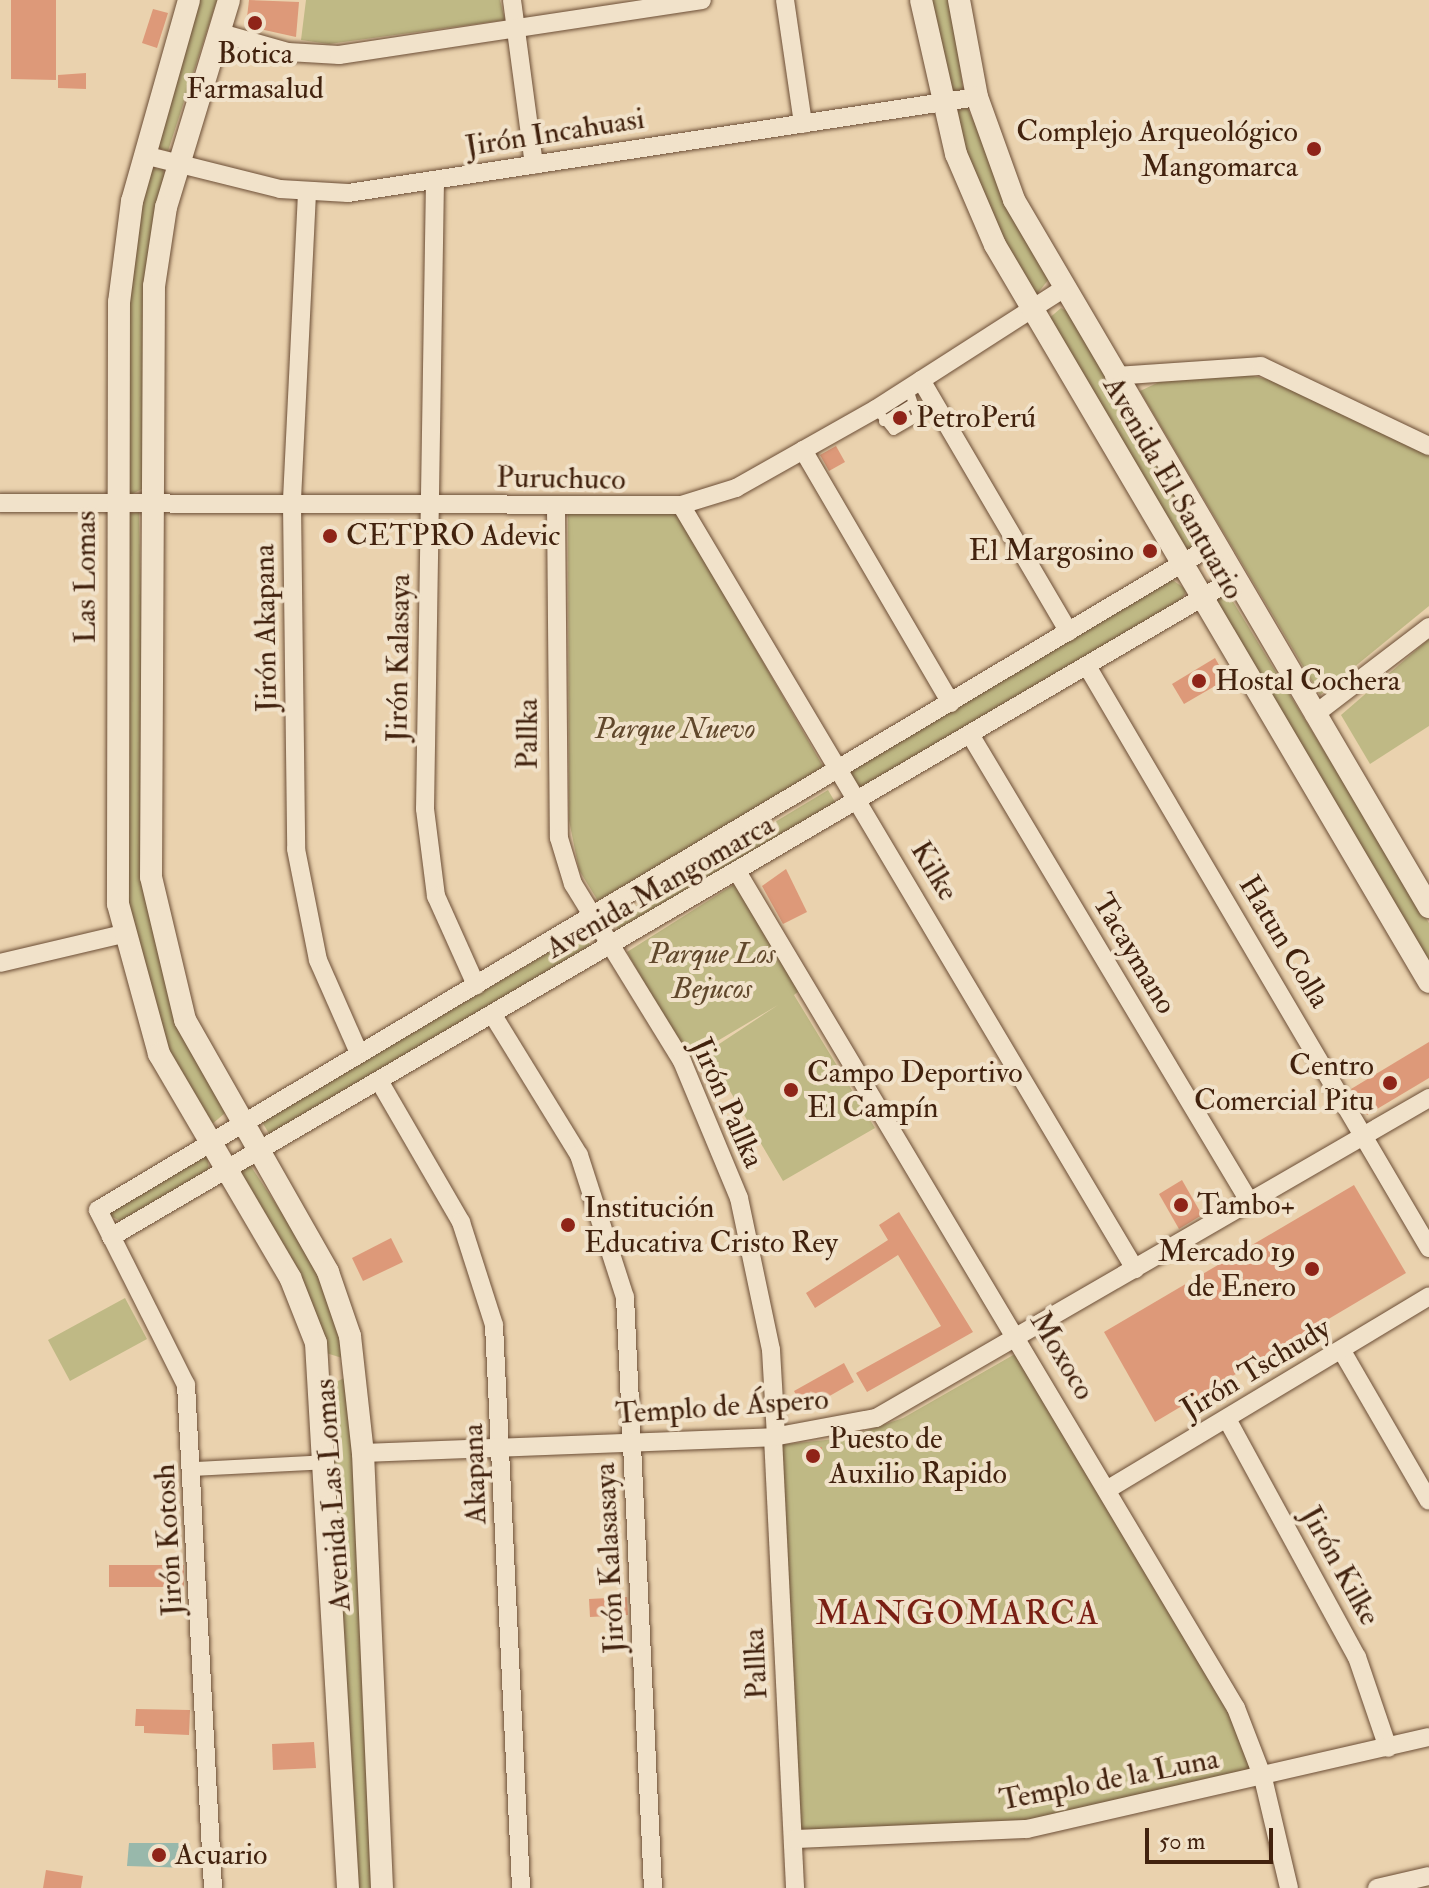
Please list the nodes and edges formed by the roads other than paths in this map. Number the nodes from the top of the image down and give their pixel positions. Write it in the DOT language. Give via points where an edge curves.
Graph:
graph roads {
  1 [pos="189,0"];
  2 [pos="229,0"];
  3 [pos="512,0"];
  4 [pos="702,0"];
  5 [pos="785,0"];
  6 [pos="921,0"];
  7 [pos="959,0"];
  8 [pos="651,4"];
  9 [pos="517,29"];
  10 [pos="224,34"];
  11 [pos="977,97"];
  12 [pos="941,103"];
  13 [pos="803,124"];
  14 [pos="144,155"];
  15 [pos="180,164"];
  16 [pos="534,165"];
  17 [pos="435,180"];
  18 [pos="307,193"];
  19 [pos="1063,289"];
  20 [pos="1032,307"];
  21 [pos="1114,376"];
  22 [pos="913,391"];
  23 [pos="937,408"];
  24 [pos="880,415"];
  25 [pos="917,416"];
  26 [pos="1429,446"];
  27 [pos="803,450"];
  28 [pos="0,503"];
  29 [pos="150,503"];
  30 [pos="292,504"];
  31 [pos="116,505"];
  32 [pos="430,505"];
  33 [pos="681,505"];
  34 [pos="556,507"];
  35 [pos="1213,545"];
  36 [pos="1183,563"];
  37 [pos="1234,579"];
  38 [pos="1203,598"];
  39 [pos="1429,627"];
  40 [pos="1069,632"];
  41 [pos="1087,666"];
  42 [pos="951,703"];
  43 [pos="1314,715"];
  44 [pos="971,736"];
  45 [pos="841,769"];
  46 [pos="859,802"];
  47 [pos="738,873"];
  48 [pos="1428,902"];
  49 [pos="594,917"];
  50 [pos="123,934"];
  51 [pos="613,947"];
  52 [pos="0,963"];
  53 [pos="1429,982"];
  54 [pos="476,985"];
  55 [pos="494,1017"];
  56 [pos="359,1053"];
  57 [pos="381,1084"];
  58 [pos="1429,1098"];
  59 [pos="243,1125"];
  60 [pos="1365,1136"];
  61 [pos="210,1144"];
  62 [pos="260,1152"];
  63 [pos="227,1171"];
  64 [pos="1249,1201"];
  65 [pos="98,1210"];
  66 [pos="111,1237"];
  67 [pos="1429,1248"];
  68 [pos="1135,1269"];
  69 [pos="1429,1296"];
  70 [pos="1017,1336"];
  71 [pos="1342,1351"];
  72 [pos="355,1366"];
  73 [pos="322,1371"];
  74 [pos="1227,1419"];
  75 [pos="775,1437"];
  76 [pos="633,1443"];
  77 [pos="502,1447"];
  78 [pos="363,1453"];
  79 [pos="327,1462"];
  80 [pos="194,1469"];
  81 [pos="1110,1488"];
  82 [pos="1429,1501"];
  83 [pos="1429,1737"];
  84 [pos="1388,1748"];
  85 [pos="1263,1778"];
  86 [pos="794,1839"];
  87 [pos="1429,1876"];
  88 [pos="213,1888"];
  89 [pos="348,1888"];
  90 [pos="382,1888"];
  91 [pos="521,1888"];
  92 [pos="653,1888"];
  93 [pos="795,1888"];
  94 [pos="1289,1888"];
  95 [pos="1377,1888"];
  1 -- 14 [label="street, Las Lomas"];
  2 -- 10 [label="street"];
  3 -- 9 [label="street"];
  4 -- 8 [label="street"];
  5 -- 13 [label="street"];
  6 -- 12 [label="street, Avenida El Santuario"];
  7 -- 11 [label="street, Avenida El Santuario"];
  8 -- 9 [label="street"];
  9 -- 10 [label="street" via="312,56"];
  9 -- 16 [label="street"];
  10 -- 15 [label="street"];
  11 -- 12 [label="street, Jirón Incahuasi"];
  11 -- 19 [label="street, Avenida El Santuario" via="1014,200"];
  12 -- 13 [label="street, Jirón Incahuasi"];
  12 -- 20 [label="street, Avenida El Santuario" via="977,209"];
  13 -- 16 [label="street, Jirón Incahuasi"];
  14 -- 15 [label="street, Jirón Incahuasi"];
  14 -- 31 [label="street, Las Lomas" via="119,302"];
  15 -- 18 [label="street, Jirón Incahuasi"];
  15 -- 29 [label="street" via="154,286"];
  16 -- 17 [label="street, Jirón Incahuasi"];
  17 -- 18 [label="street, Jirón Incahuasi"];
  17 -- 32 [label="street, Jirón Kalasaya"];
  18 -- 30 [label="street, Jirón Akapana"];
  19 -- 20 [label="street, Puruchuco"];
  19 -- 21 [label="street, Avenida El Santuario"];
  20 -- 22 [label="street, Puruchuco"];
  20 -- 36 [label="street, Avenida El Santuario"];
  21 -- 26 [label="street" via="1261,366"];
  21 -- 35 [label="street, Avenida El Santuario"];
  22 -- 23 [label="street"];
  22 -- 24 [label="street, Puruchuco"];
  22 -- 25 [label="lane"];
  23 -- 25 [label="lane"];
  23 -- 40 [label="street"];
  24 -- 25 [label="lane" via="893,430"];
  24 -- 27 [label="street, Puruchuco"];
  27 -- 33 [label="street, Puruchuco" via="736,488"];
  27 -- 42 [label="street"];
  28 -- 31 [label="street, Puruchuco"];
  29 -- 30 [label="street, Puruchuco"];
  29 -- 31 [label="street, Puruchuco"];
  29 -- 59 [label="street" via="151,877 185,1020"];
  30 -- 32 [label="street, Puruchuco"];
  30 -- 56 [label="street, Jirón Akapana" via="301,888 318,960"];
  31 -- 50 [label="street, Las Lomas" via="114,824"];
  32 -- 34 [label="street, Puruchuco"];
  32 -- 54 [label="street, Jirón Kalasaya" via="429,868"];
  33 -- 34 [label="street, Puruchuco"];
  33 -- 45 [label="street, Kilke"];
  34 -- 49 [label="street, Pallka" via="559,838 573,884"];
  35 -- 36 [label="street, Avenida Mangomarca"];
  35 -- 37 [label="street, Avenida El Santuario"];
  36 -- 38 [label="street, Avenida El Santuario"];
  36 -- 40 [label="street, Avenida Mangomarca"];
  37 -- 38 [label="street, Avenida Mangomarca"];
  37 -- 43 [label="street, Avenida El Santuario"];
  38 -- 41 [label="street, Avenida Mangomarca"];
  38 -- 53 [label="street, Avenida El Santuario"];
  39 -- 43 [label="street"];
  40 -- 42 [label="street, Avenida Mangomarca"];
  41 -- 44 [label="street, Avenida Mangomarca"];
  41 -- 60 [label="street, Hatun Colla"];
  42 -- 45 [label="street, Avenida Mangomarca"];
  43 -- 48 [label="street, Avenida El Santuario"];
  44 -- 46 [label="street, Avenida Mangomarca"];
  44 -- 64 [label="street, Tacaymano"];
  45 -- 46 [label="street, Kilke"];
  45 -- 49 [label="street, Avenida Mangomarca"];
  46 -- 47 [label="street, Avenida Mangomarca"];
  46 -- 68 [label="street, Kilke"];
  47 -- 51 [label="street, Avenida Mangomarca"];
  47 -- 70 [label="street, Moxoco"];
  49 -- 51 [label="street, Pallka"];
  49 -- 54 [label="street, Avenida Mangomarca"];
  50 -- 52 [label="street"];
  50 -- 61 [label="street, Las Lomas" via="159,1054"];
  51 -- 55 [label="street, Avenida Mangomarca"];
  51 -- 75 [label="street, Jirón Pallka" via="682,1061 739,1198 765,1309"];
  54 -- 56 [label="street, Avenida Mangomarca"];
  55 -- 57 [label="street, Avenida Mangomarca"];
  55 -- 76 [label="street, Jirón Kalasasaya" via="579,1155 607,1235 625,1297"];
  56 -- 59 [label="street, Avenida Mangomarca"];
  57 -- 62 [label="street, Avenida Mangomarca"];
  57 -- 77 [label="street, Akapana" via="437,1174 479,1269 494,1325"];
  58 -- 60 [label="street, Templo de Áspero"];
  59 -- 61 [label="street, Avenida Mangomarca"];
  59 -- 62 [label="street, Avenida Las Lomas"];
  60 -- 64 [label="street, Templo de Áspero"];
  60 -- 67 [label="street, Hatun Colla"];
  61 -- 63 [label="street, Avenida Las Lomas"];
  61 -- 65 [label="street, Avenida Mangomarca"];
  62 -- 63 [label="street, Avenida Mangomarca"];
  62 -- 72 [label="street, Avenida Las Lomas" via="328,1272"];
  63 -- 66 [label="street, Avenida Mangomarca"];
  63 -- 73 [label="street, Avenida Las Lomas" via="296,1289"];
  64 -- 68 [label="street, Templo de Áspero"];
  65 -- 66 [label="street, Jirón Kotosh"];
  66 -- 80 [label="street, Jirón Kotosh" via="186,1385"];
  68 -- 70 [label="street, Templo de Áspero"];
  69 -- 71 [label="street, Jirón Tschudy"];
  70 -- 75 [label="street, Templo de Áspero" via="876,1418"];
  70 -- 81 [label="street, Moxoco"];
  71 -- 74 [label="street, Jirón Tschudy"];
  71 -- 82 [label="street"];
  72 -- 73 [label="street"];
  72 -- 78 [label="street, Avenida Las Lomas"];
  73 -- 79 [label="street, Avenida Las Lomas"];
  74 -- 81 [label="street, Jirón Tschudy"];
  74 -- 84 [label="street, Jirón Kilke" via="1357,1657"];
  75 -- 76 [label="street, Templo de Áspero"];
  75 -- 86 [label="street, Pallka"];
  76 -- 77 [label="street, Templo de Áspero"];
  76 -- 92 [label="street, Jirón Kalasasaya"];
  77 -- 78 [label="street, Templo de Áspero"];
  77 -- 91 [label="street, Akapana"];
  78 -- 90 [label="street, Avenida Las Lomas"];
  79 -- 80 [label="street"];
  79 -- 89 [label="street, Avenida Las Lomas"];
  80 -- 88 [label="street, Jirón Kotosh"];
  81 -- 85 [label="street, Moxoco" via="1236,1708"];
  83 -- 84 [label="street, Templo de la Luna"];
  84 -- 85 [label="street, Templo de la Luna"];
  85 -- 86 [label="street, Templo de la Luna" via="1027,1829"];
  85 -- 94 [label="street, Moxoco"];
  86 -- 93 [label="street, Pallka"];
  87 -- 95 [label="street"];
}
